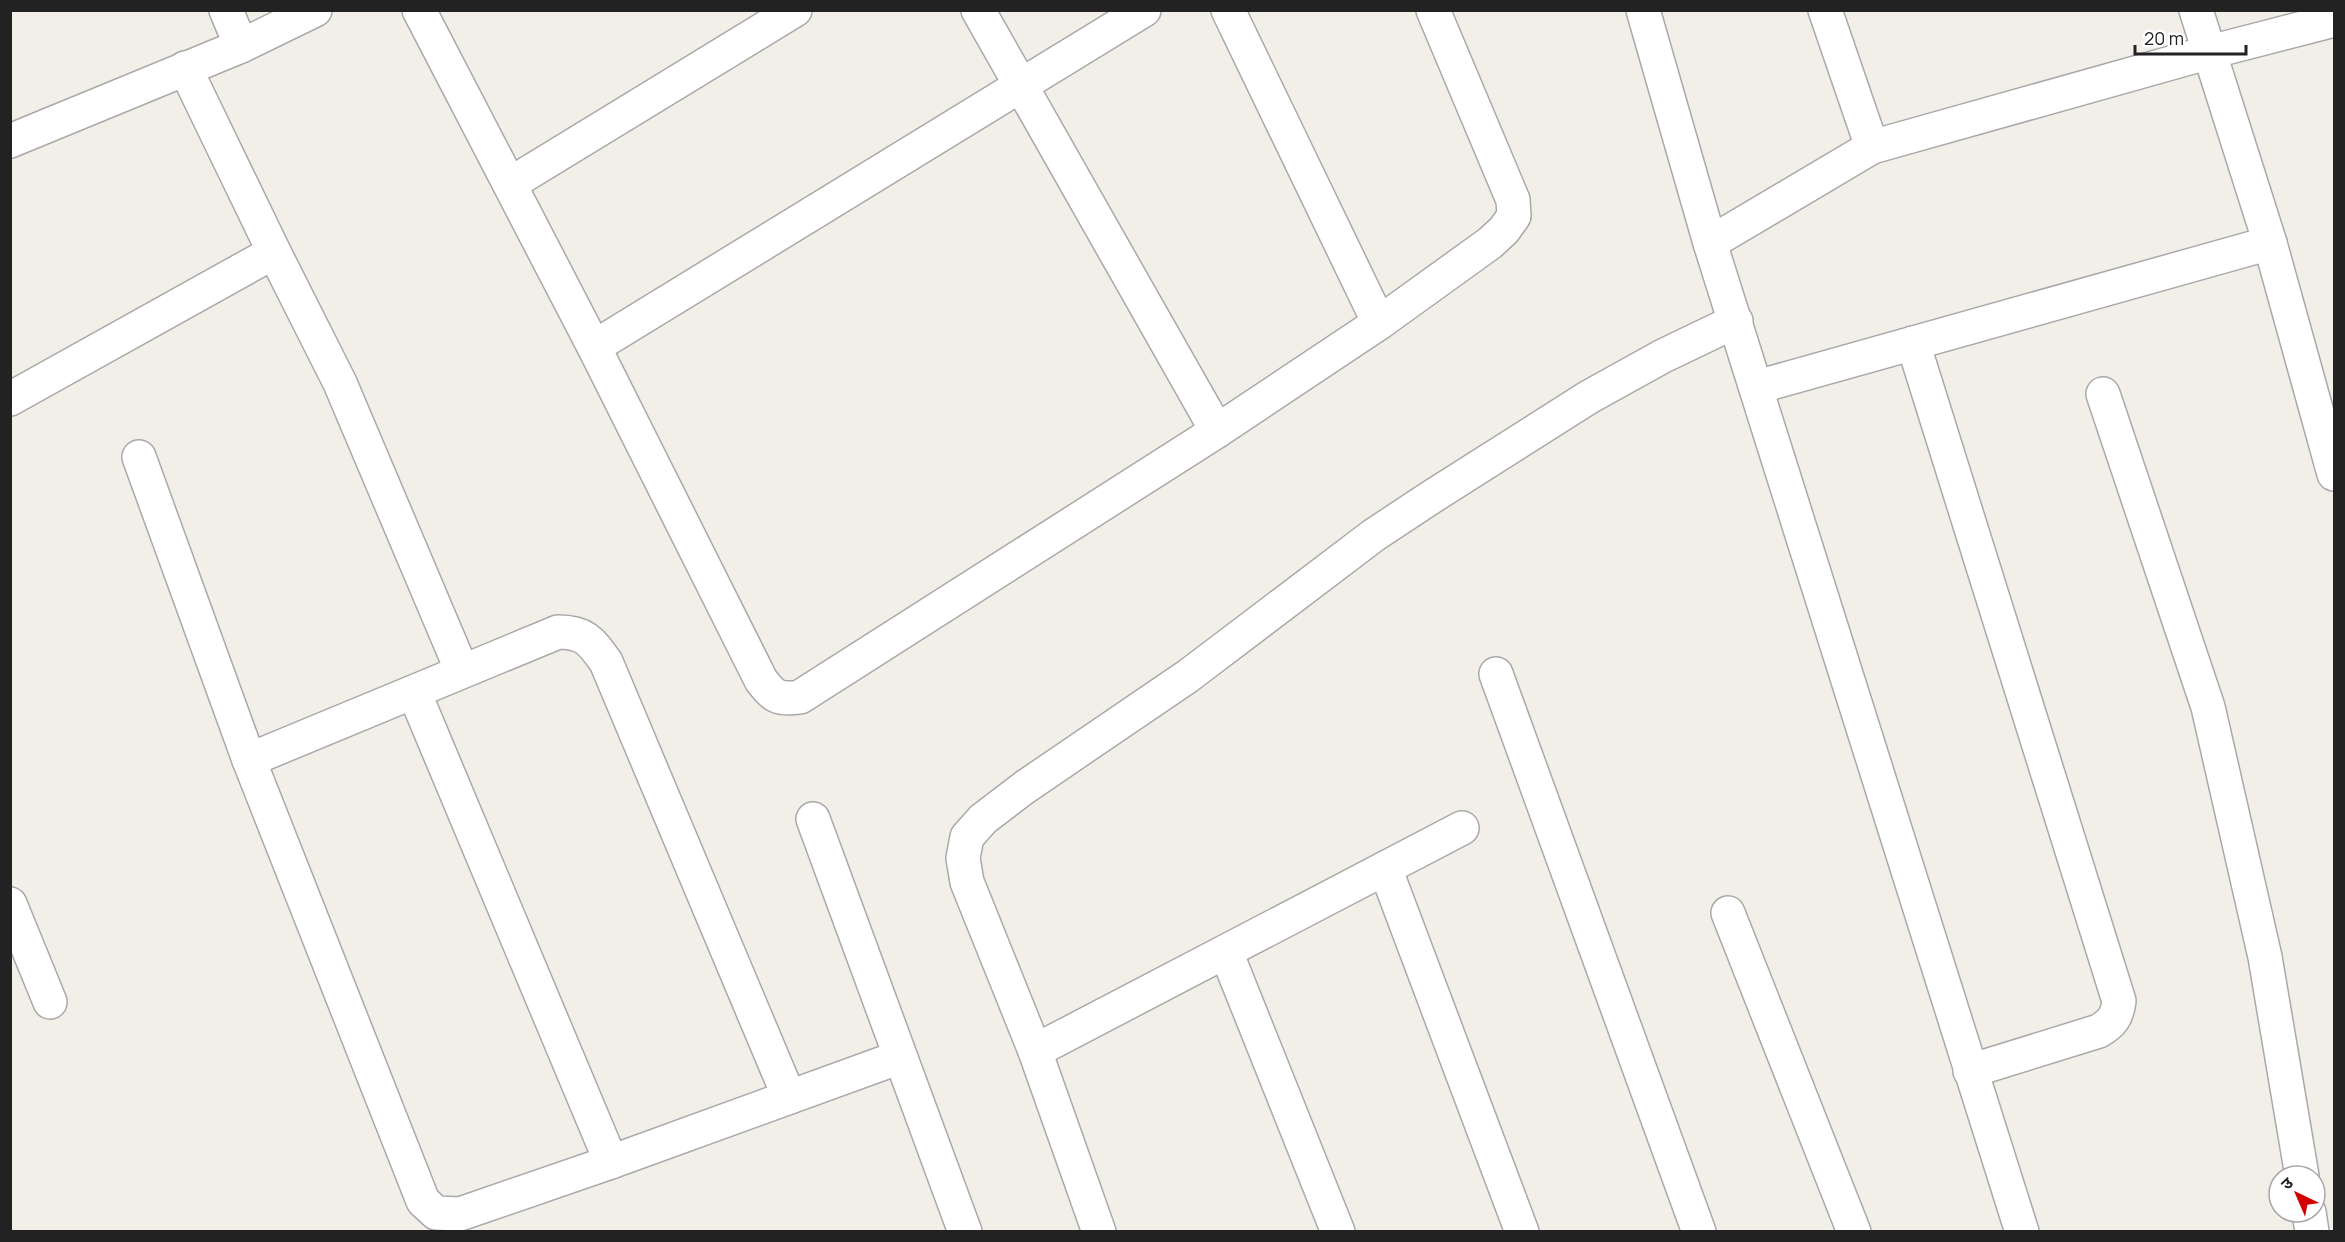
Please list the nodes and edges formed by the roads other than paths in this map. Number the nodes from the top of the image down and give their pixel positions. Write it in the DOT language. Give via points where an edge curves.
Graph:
graph roads {
  1 [pos="225,10"];
  2 [pos="315,10"];
  3 [pos="419,10"];
  4 [pos="795,10"];
  5 [pos="978,10"];
  6 [pos="1144,10"];
  7 [pos="1228,10"];
  8 [pos="1433,10"];
  9 [pos="1643,10"];
  10 [pos="1825,10"];
  11 [pos="2196,10"];
  12 [pos="2334,20"];
  13 [pos="241,46"];
  14 [pos="2210,52"];
  15 [pos="184,68"];
  16 [pos="1021,84"];
  17 [pos="10,141"];
  18 [pos="1872,147"];
  19 [pos="510,184"];
  20 [pos="1710,243"];
  21 [pos="2270,243"];
  22 [pos="274,252"];
  23 [pos="1736,321"];
  24 [pos="1379,324"];
  25 [pos="1913,343"];
  26 [pos="594,347"];
  27 [pos="1757,387"];
  28 [pos="2103,393"];
  29 [pos="10,399"];
  30 [pos="1217,431"];
  31 [pos="139,457"];
  32 [pos="2334,474"];
  33 [pos="462,671"];
  34 [pos="1496,674"];
  35 [pos="414,692"];
  36 [pos="249,760"];
  37 [pos="813,819"];
  38 [pos="1462,828"];
  39 [pos="1385,868"];
  40 [pos="10,904"];
  41 [pos="1728,913"];
  42 [pos="1226,952"];
  43 [pos="50,1002"];
  44 [pos="1035,1051"];
  45 [pos="900,1057"];
  46 [pos="1970,1071"];
  47 [pos="789,1097"];
  48 [pos="611,1162"];
  49 [pos="2300,1164"];
  50 [pos="965,1232"];
  51 [pos="1099,1232"];
  52 [pos="1338,1232"];
  53 [pos="1522,1232"];
  54 [pos="1700,1232"];
  55 [pos="1854,1232"];
  56 [pos="2022,1232"];
  1 -- 13 [label="street"];
  2 -- 13 [label="street"];
  3 -- 19 [label="street"];
  4 -- 19 [label="street"];
  5 -- 16 [label="street"];
  6 -- 16 [label="street"];
  7 -- 24 [label="street"];
  8 -- 24 [label="street" via="1513,200 1514,216 1490,243"];
  9 -- 20 [label="street"];
  10 -- 18 [label="street"];
  11 -- 14 [label="street"];
  12 -- 14 [label="street"];
  13 -- 15 [label="street"];
  14 -- 18 [label="street"];
  14 -- 21 [label="street"];
  15 -- 17 [label="street"];
  15 -- 22 [label="street"];
  16 -- 26 [label="street"];
  16 -- 30 [label="street"];
  18 -- 20 [label="street"];
  19 -- 26 [label="street"];
  20 -- 23 [label="street"];
  21 -- 25 [label="street"];
  21 -- 32 [label="street"];
  22 -- 29 [label="street"];
  22 -- 33 [label="street" via="340,383"];
  23 -- 27 [label="street"];
  23 -- 44 [label="street" via="1589,398 1374,535 1188,676 983,819 967,837 963,858 967,882"];
  24 -- 30 [label="street"];
  25 -- 27 [label="street"];
  25 -- 46 [label="street" via="2119,1001 2117,1016 2099,1031"];
  26 -- 30 [label="street" via="761,680 783,699 800,697"];
  27 -- 46 [label="street"];
  28 -- 49 [label="street" via="2208,707 2265,957"];
  31 -- 36 [label="street"];
  33 -- 35 [label="street"];
  33 -- 47 [label="street" via="558,632 576,632 595,646 606,662"];
  34 -- 54 [label="street"];
  35 -- 36 [label="street"];
  35 -- 48 [label="street"];
  36 -- 48 [label="street" via="423,1201 436,1213 459,1214"];
  37 -- 45 [label="street"];
  38 -- 39 [label="street"];
  39 -- 42 [label="street"];
  39 -- 53 [label="street"];
  40 -- 43 [label="street"];
  41 -- 55 [label="street"];
  42 -- 44 [label="street"];
  42 -- 52 [label="street"];
  44 -- 51 [label="street"];
  45 -- 47 [label="street"];
  45 -- 50 [label="street"];
  46 -- 56 [label="street"];
  47 -- 48 [label="street"];
}
